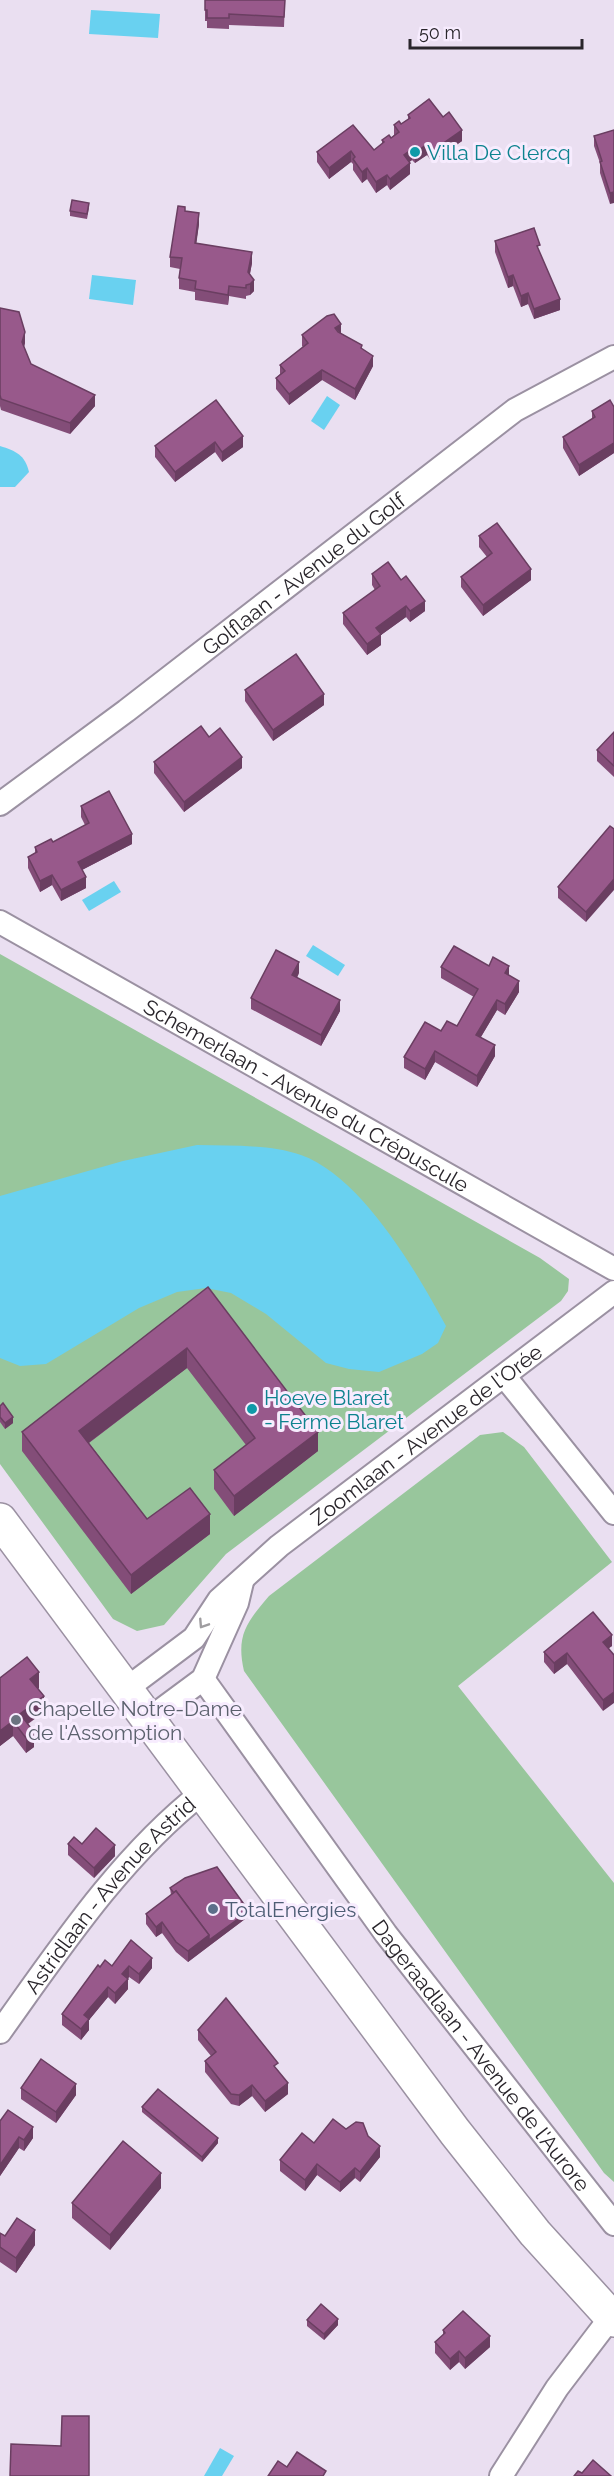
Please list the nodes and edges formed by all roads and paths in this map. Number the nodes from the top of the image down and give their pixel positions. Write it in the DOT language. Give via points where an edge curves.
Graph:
graph roads {
  1 [pos="614,357"];
  2 [pos="0,804"];
  3 [pos="0,922"];
  4 [pos="614,1269"];
  5 [pos="614,1292"];
  6 [pos="505,1377"];
  7 [pos="614,1513"];
  8 [pos="0,1520"];
  9 [pos="242,1582"];
  10 [pos="202,1679"];
  11 [pos="126,1689"];
  12 [pos="149,1719"];
  13 [pos="203,1792"];
  14 [pos="0,2032"];
  15 [pos="614,2224"];
  16 [pos="612,2319"];
  17 [pos="501,2476"];
  1 -- 2 [label="street, Golflaan - Avenue du Golf" via="515,410"];
  3 -- 4 [label="street, Schemerlaan - Avenue du Crépuscule"];
  5 -- 6 [label="street, Zoomlaan - Avenue de l'Orée"];
  6 -- 7 [label="street"];
  6 -- 9 [label="street, Zoomlaan - Avenue de l'Orée" via="279,1546"];
  8 -- 11 [label="main road"];
  9 -- 10 [label="street, Zoomlaan - Avenue de l'Orée" via="237,1603"];
  9 -- 11 [label="street, Zoomlaan - Avenue de l'Orée, one-way" via="219,1600 194,1638"];
  10 -- 12 [label="street, Zoomlaan - Avenue de l'Orée"];
  10 -- 15 [label="street, Dageraadlaan - Avenue de l'Aurore" via="386,1934"];
  11 -- 12 [label="main road"];
  12 -- 13 [label="main road"];
  13 -- 14 [label="street, Astridlaan - Avenue Astrid" via="174,1814 95,1904"];
  13 -- 16 [label="main road" via="455,2132 535,2233"];
  16 -- 17 [label="street" via="557,2388"];
}
